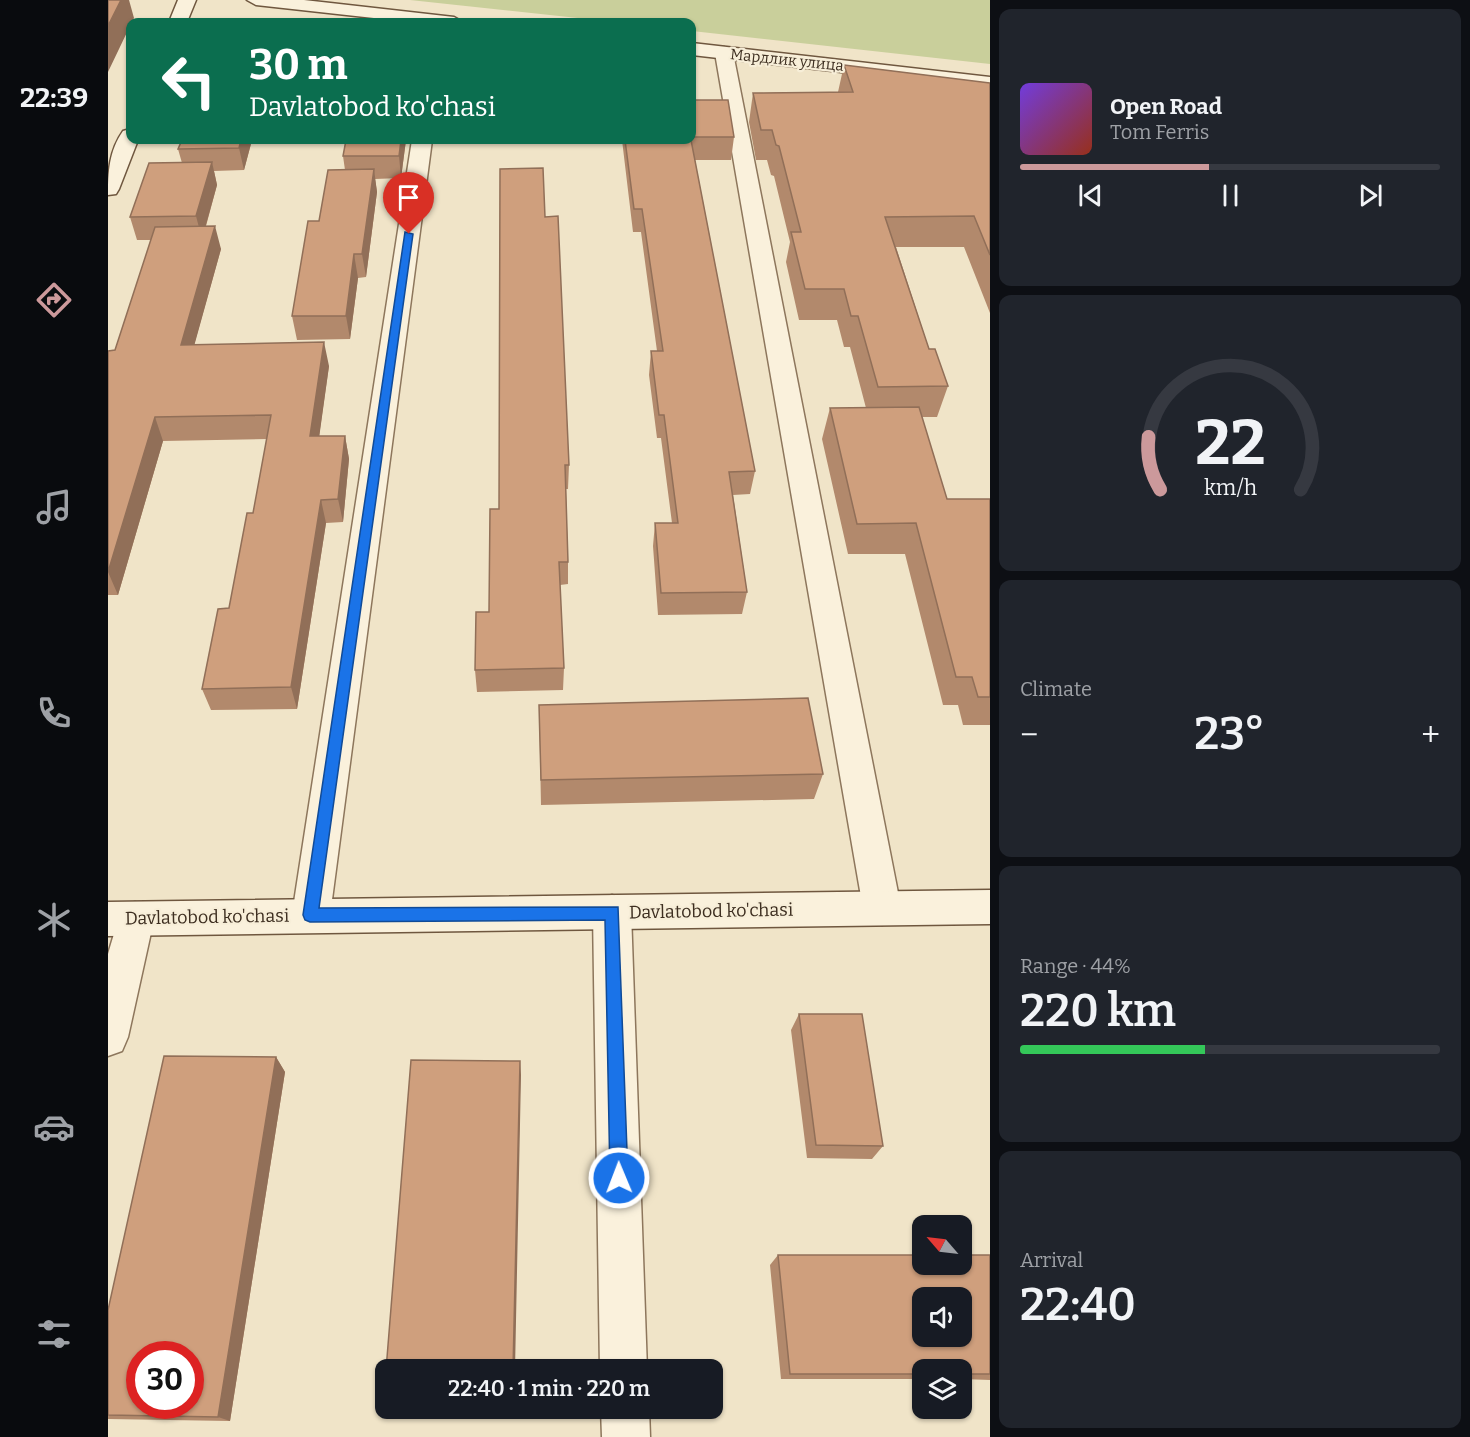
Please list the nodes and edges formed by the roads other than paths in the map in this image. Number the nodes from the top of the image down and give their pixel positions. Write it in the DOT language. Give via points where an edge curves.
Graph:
graph roads {
  1 [pos="187,0"];
  2 [pos="256,0"];
  3 [pos="180,18"];
  4 [pos="410,18"];
  5 [pos="696,50"];
  6 [pos="724,53"];
  7 [pos="990,83"];
  8 [pos="126,144"];
  9 [pos="421,144"];
  10 [pos="108,189"];
  11 [pos="990,907"];
  12 [pos="882,908"];
  13 [pos="612,912"];
  14 [pos="310,915"];
  15 [pos="121,919"];
  16 [pos="108,1037"];
  17 [pos="624,1359"];
  18 [pos="625,1419"];
  19 [pos="626,1437"];
  1 -- 3 [label="street"];
  2 -- 4 [label="street"];
  5 -- 6 [label="street, Мардлик улица"];
  6 -- 7 [label="street, Мардлик улица"];
  6 -- 12 [label="street"];
  8 -- 10 [label="street"];
  9 -- 14 [label="street"];
  11 -- 12 [label="street, Davlatobod ko'chasi"];
  12 -- 13 [label="street, Davlatobod ko'chasi"];
  13 -- 14 [label="street, Davlatobod ko'chasi"];
  13 -- 17 [label="street"];
  14 -- 15 [label="street, Davlatobod ko'chasi"];
  15 -- 16 [label="street"];
  18 -- 19 [label="street"];
}
